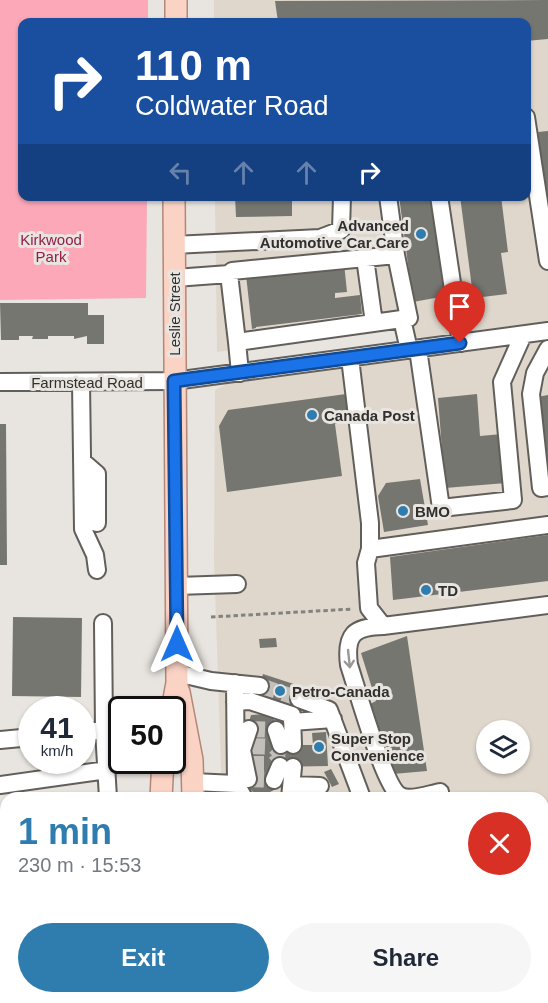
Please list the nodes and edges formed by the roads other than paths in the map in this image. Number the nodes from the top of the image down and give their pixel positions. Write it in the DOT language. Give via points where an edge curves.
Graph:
graph roads {
  1 [pos="176,0"];
  2 [pos="176,18"];
  3 [pos="531,150"];
  4 [pos="174,201"];
  5 [pos="342,201"];
  6 [pos="389,201"];
  7 [pos="439,201"];
  8 [pos="173,245"];
  9 [pos="396,255"];
  10 [pos="365,258"];
  11 [pos="548,261"];
  12 [pos="229,274"];
  13 [pos="175,278"];
  14 [pos="402,319"];
  15 [pos="374,323"];
  16 [pos="548,331"];
  17 [pos="523,335"];
  18 [pos="237,342"];
  19 [pos="460,343"];
  20 [pos="413,349"];
  21 [pos="548,349"];
  22 [pos="350,358"];
  23 [pos="240,373"];
  24 [pos="174,381"];
  25 [pos="0,382"];
  26 [pos="81,382"];
  27 [pos="82,461"];
  28 [pos="548,487"];
  29 [pos="97,523"];
  30 [pos="548,525"];
  31 [pos="370,549"];
  32 [pos="97,570"];
  33 [pos="237,584"];
  34 [pos="177,586"];
  35 [pos="548,605"];
  36 [pos="103,623"];
  37 [pos="383,626"];
  38 [pos="177,678"];
  39 [pos="235,683"];
  40 [pos="260,686"];
  41 [pos="174,696"];
  42 [pos="299,699"];
  43 [pos="235,702"];
  44 [pos="333,719"];
  45 [pos="292,722"];
  46 [pos="104,729"];
  47 [pos="96,730"];
  48 [pos="18,738"];
  49 [pos="0,740"];
  50 [pos="284,740"];
  51 [pos="244,762"];
  52 [pos="107,770"];
  53 [pos="282,771"];
  54 [pos="162,774"];
  55 [pos="0,785"];
  56 [pos="320,786"];
  57 [pos="193,790"];
  58 [pos="108,792"];
  59 [pos="161,792"];
  60 [pos="291,792"];
  61 [pos="360,792"];
  62 [pos="396,792"];
  1 -- 2 [label="main road"];
  3 -- 11 [label="street"];
  4 -- 8 [label="main road, Leslie Street"];
  5 -- 8 [label="street" via="341,230 320,238"];
  6 -- 9 [label="street"];
  7 -- 19 [label="street"];
  8 -- 13 [label="main road, Leslie Street"];
  9 -- 10 [label="street"];
  9 -- 14 [label="street" via="409,318"];
  10 -- 12 [label="street"];
  10 -- 15 [label="street"];
  12 -- 13 [label="street"];
  12 -- 18 [label="street"];
  13 -- 24 [label="main road, Leslie Street"];
  14 -- 15 [label="street"];
  14 -- 20 [label="street"];
  15 -- 18 [label="street"];
  16 -- 17 [label="street, Farmstead Road"];
  17 -- 19 [label="street, Farmstead Road"];
  17 -- 20 [label="street" via="502,382 513,500 441,508"];
  18 -- 23 [label="street"];
  19 -- 20 [label="street, Farmstead Road"];
  20 -- 22 [label="street, Farmstead Road"];
  21 -- 28 [label="street" via="535,373 531,394 540,488"];
  22 -- 23 [label="street, Farmstead Road"];
  22 -- 31 [label="street"];
  23 -- 24 [label="street, Farmstead Road"];
  24 -- 26 [label="street, Farmstead Road"];
  24 -- 34 [label="main road, Leslie Street"];
  25 -- 26 [label="street, Farmstead Road"];
  26 -- 27 [label="street"];
  27 -- 29 [label="street" via="97,474"];
  27 -- 32 [label="street" via="83,529"];
  30 -- 31 [label="street"];
  31 -- 37 [label="street" via="366,563 369,608"];
  33 -- 34 [label="street"];
  34 -- 38 [label="main road, Leslie Street"];
  35 -- 37 [label="street"];
  36 -- 46 [label="street"];
  37 -- 62 [label="street, one-way" via="360,629 353,634 347,654 374,743"];
  38 -- 39 [label="street"];
  38 -- 41 [label="main road, Leslie Street"];
  38 -- 57 [label="main road, Leslie Street" via="192,760"];
  39 -- 40 [label="street"];
  39 -- 43 [label="street"];
  42 -- 44 [label="street" via="329,710"];
  43 -- 45 [label="street" via="250,701 292,715"];
  43 -- 51 [label="street"];
  44 -- 45 [label="street"];
  44 -- 61 [label="street"];
  45 -- 50 [label="street"];
  46 -- 47 [label="street"];
  46 -- 52 [label="street"];
  48 -- 49 [label="street"];
  51 -- 57 [label="street"];
  52 -- 55 [label="street"];
  52 -- 58 [label="street"];
  53 -- 60 [label="street"];
  54 -- 59 [label="main road"];
  56 -- 60 [label="street"];
}
